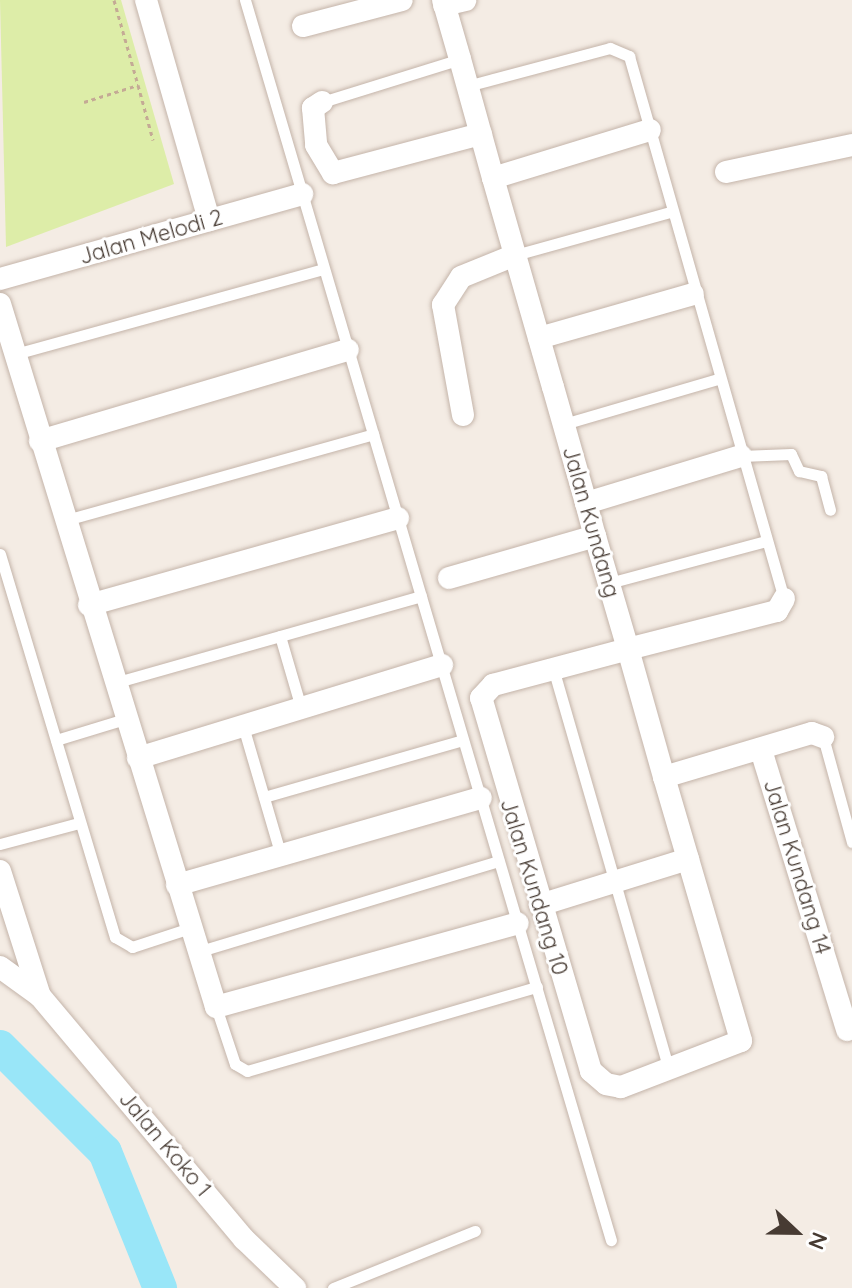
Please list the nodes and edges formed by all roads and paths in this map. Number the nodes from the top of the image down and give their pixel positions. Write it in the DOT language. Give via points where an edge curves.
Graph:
graph roads {
  1 [pos="114,0"];
  2 [pos="146,0"];
  3 [pos="245,0"];
  4 [pos="402,0"];
  5 [pos="451,2"];
  6 [pos="303,26"];
  7 [pos="460,59"];
  8 [pos="138,85"];
  9 [pos="467,86"];
  10 [pos="84,102"];
  11 [pos="322,102"];
  12 [pos="650,130"];
  13 [pos="481,134"];
  14 [pos="153,140"];
  15 [pos="852,145"];
  16 [pos="726,172"];
  17 [pos="493,178"];
  18 [pos="302,194"];
  19 [pos="670,212"];
  20 [pos="209,220"];
  21 [pos="515,255"];
  22 [pos="324,269"];
  23 [pos="0,279"];
  24 [pos="693,294"];
  25 [pos="0,304"];
  26 [pos="539,338"];
  27 [pos="348,350"];
  28 [pos="15,354"];
  29 [pos="718,379"];
  30 [pos="463,415"];
  31 [pos="564,424"];
  32 [pos="373,434"];
  33 [pos="40,441"];
  34 [pos="741,456"];
  35 [pos="586,503"];
  36 [pos="830,510"];
  37 [pos="398,518"];
  38 [pos="63,521"];
  39 [pos="595,536"];
  40 [pos="766,541"];
  41 [pos="0,554"];
  42 [pos="3,576"];
  43 [pos="449,578"];
  44 [pos="609,583"];
  45 [pos="421,596"];
  46 [pos="784,599"];
  47 [pos="89,605"];
  48 [pos="280,636"];
  49 [pos="628,649"];
  50 [pos="442,665"];
  51 [pos="553,668"];
  52 [pos="114,683"];
  53 [pos="301,708"];
  54 [pos="125,719"];
  55 [pos="243,726"];
  56 [pos="823,737"];
  57 [pos="56,740"];
  58 [pos="463,740"];
  59 [pos="761,750"];
  60 [pos="138,758"];
  61 [pos="664,777"];
  62 [pos="264,797"];
  63 [pos="481,798"];
  64 [pos="79,823"];
  65 [pos="852,842"];
  66 [pos="0,844"];
  67 [pos="281,856"];
  68 [pos="688,859"];
  69 [pos="499,861"];
  70 [pos="0,871"];
  71 [pos="615,881"];
  72 [pos="177,885"];
  73 [pos="540,905"];
  74 [pos="518,923"];
  75 [pos="190,928"];
  76 [pos="197,952"];
  77 [pos="0,967"];
  78 [pos="537,987"];
  79 [pos="40,996"];
  80 [pos="216,1007"];
  81 [pos="849,1029"];
  82 [pos="740,1043"];
  83 [pos="669,1069"];
  84 [pos="475,1231"];
  85 [pos="611,1240"];
  86 [pos="295,1288"];
  87 [pos="333,1288"];
  1 -- 8 [label="path"];
  2 -- 20 [label="street"];
  3 -- 18 [label="lane"];
  4 -- 6 [label="street"];
  5 -- 7 [label="street, Jalan Kundang"];
  7 -- 9 [label="street, Jalan Kundang"];
  7 -- 11 [label="lane"];
  8 -- 10 [label="path"];
  8 -- 14 [label="path"];
  9 -- 12 [label="lane" via="619,48 633,63"];
  9 -- 13 [label="street, Jalan Kundang"];
  11 -- 13 [label="street" via="313,108 316,145 333,173"];
  12 -- 17 [label="street"];
  12 -- 19 [label="lane"];
  13 -- 17 [label="street, Jalan Kundang"];
  15 -- 16 [label="street"];
  17 -- 21 [label="street, Jalan Kundang"];
  18 -- 20 [label="street, Jalan Melodi 2"];
  18 -- 22 [label="lane"];
  19 -- 21 [label="lane"];
  19 -- 24 [label="lane"];
  20 -- 23 [label="street, Jalan Melodi 2"];
  21 -- 26 [label="street, Jalan Kundang"];
  21 -- 30 [label="street" via="461,277 443,305"];
  22 -- 27 [label="lane"];
  22 -- 28 [label="lane"];
  24 -- 26 [label="street"];
  24 -- 29 [label="lane"];
  25 -- 28 [label="street"];
  26 -- 31 [label="street, Jalan Kundang"];
  27 -- 32 [label="lane"];
  27 -- 33 [label="street"];
  28 -- 33 [label="street"];
  29 -- 31 [label="lane"];
  29 -- 34 [label="lane"];
  31 -- 35 [label="street, Jalan Kundang"];
  32 -- 37 [label="lane"];
  32 -- 38 [label="lane"];
  33 -- 38 [label="street"];
  34 -- 35 [label="street"];
  34 -- 36 [label="lane" via="791,454 799,471 821,476"];
  34 -- 40 [label="lane"];
  35 -- 39 [label="street, Jalan Kundang"];
  37 -- 45 [label="lane"];
  37 -- 47 [label="street"];
  38 -- 47 [label="street"];
  39 -- 43 [label="street"];
  39 -- 44 [label="street, Jalan Kundang"];
  40 -- 44 [label="lane"];
  40 -- 46 [label="lane"];
  41 -- 42 [label="lane"];
  42 -- 57 [label="lane"];
  44 -- 49 [label="street, Jalan Kundang"];
  45 -- 48 [label="lane"];
  45 -- 50 [label="lane"];
  46 -- 49 [label="street, Jalan Kundang 10" via="777,611"];
  47 -- 52 [label="street"];
  48 -- 52 [label="lane"];
  48 -- 53 [label="lane"];
  49 -- 51 [label="street, Jalan Kundang 10"];
  49 -- 61 [label="street, Jalan Kundang"];
  50 -- 53 [label="street"];
  50 -- 58 [label="lane"];
  51 -- 71 [label="lane"];
  51 -- 73 [label="street, Jalan Kundang 10" via="493,685 480,711"];
  52 -- 54 [label="street"];
  53 -- 55 [label="street"];
  54 -- 57 [label="lane"];
  54 -- 60 [label="street"];
  55 -- 60 [label="street"];
  55 -- 62 [label="lane"];
  56 -- 59 [label="street" via="812,733"];
  56 -- 65 [label="lane"];
  57 -- 64 [label="lane"];
  58 -- 62 [label="lane"];
  58 -- 63 [label="lane"];
  59 -- 61 [label="street"];
  59 -- 81 [label="street, Jalan Kundang 14"];
  60 -- 72 [label="street"];
  61 -- 68 [label="street, Jalan Kundang"];
  62 -- 67 [label="lane"];
  63 -- 67 [label="street"];
  63 -- 69 [label="lane"];
  64 -- 66 [label="lane"];
  64 -- 75 [label="lane" via="121,944 132,947"];
  67 -- 72 [label="street"];
  68 -- 71 [label="street"];
  68 -- 82 [label="street, Jalan Kundang"];
  69 -- 74 [label="lane"];
  69 -- 76 [label="lane"];
  70 -- 79 [label="street"];
  71 -- 73 [label="street"];
  71 -- 83 [label="lane"];
  72 -- 75 [label="street"];
  73 -- 83 [label="street, Jalan Kundang 10" via="596,1079 621,1087"];
  74 -- 78 [label="lane"];
  74 -- 80 [label="street"];
  75 -- 76 [label="street"];
  76 -- 80 [label="street"];
  77 -- 79 [label="street"];
  78 -- 80 [label="lane" via="247,1071 235,1064"];
  78 -- 85 [label="lane"];
  79 -- 86 [label="street, Jalan Koko 1" via="244,1239"];
  82 -- 83 [label="street, Jalan Kundang 10"];
  84 -- 87 [label="lane"];
}
